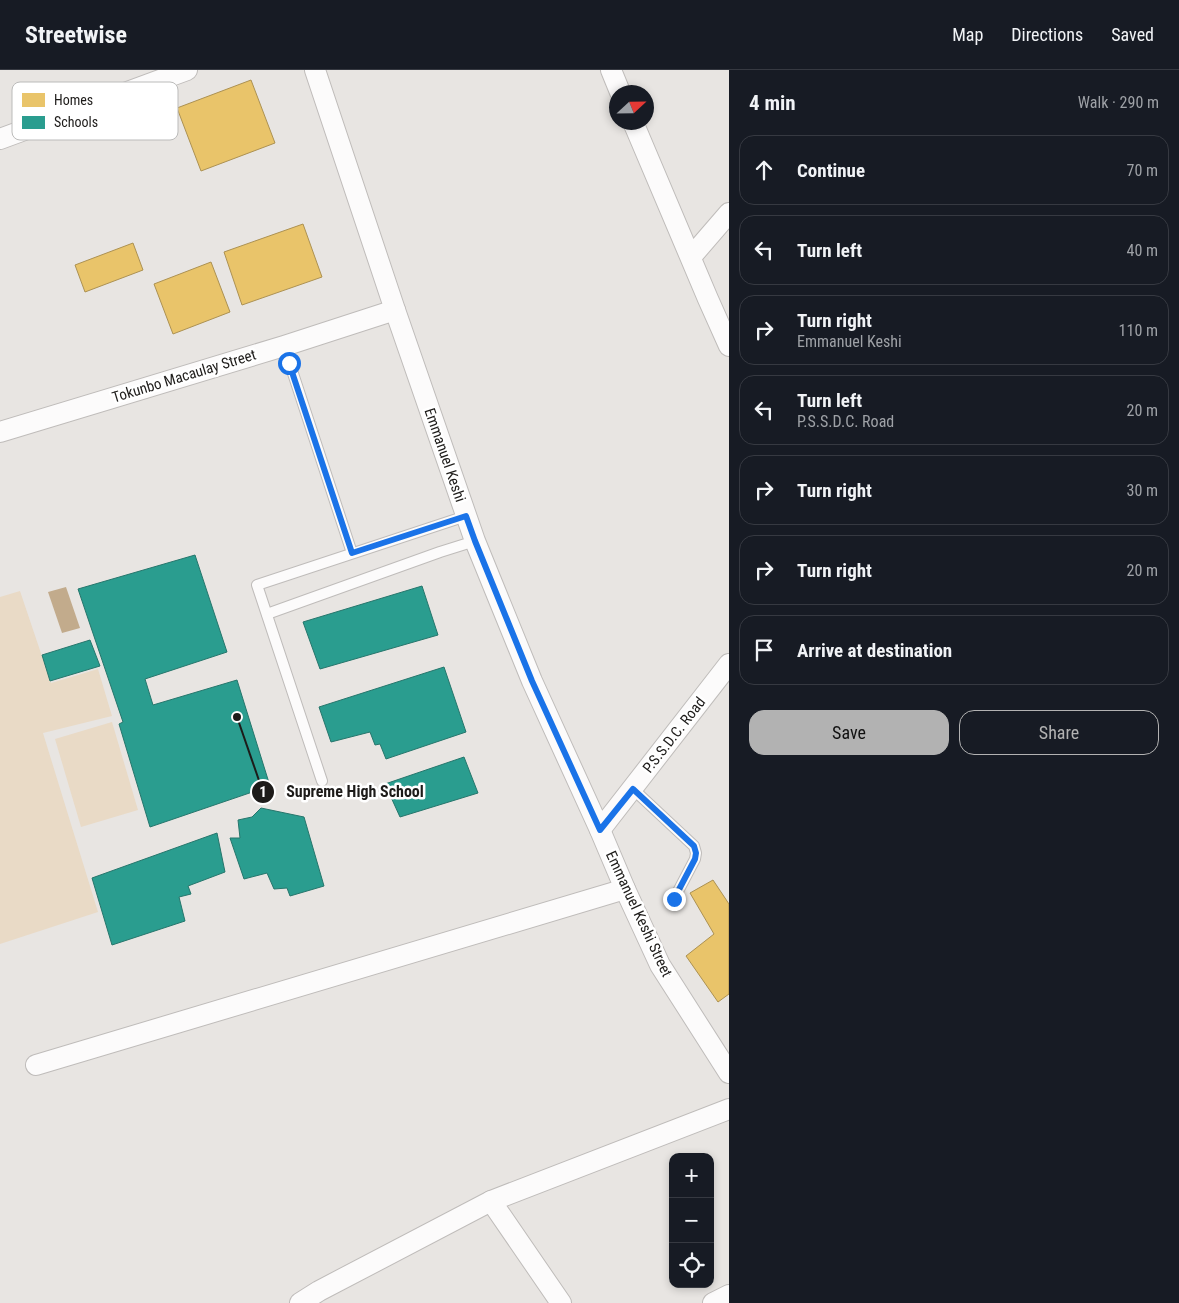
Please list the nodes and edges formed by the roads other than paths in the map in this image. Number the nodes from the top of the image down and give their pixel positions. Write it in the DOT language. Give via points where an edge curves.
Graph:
graph roads {
  1 [pos="187,70"];
  2 [pos="315,70"];
  3 [pos="611,70"];
  4 [pos="154,82"];
  5 [pos="617,85"];
  6 [pos="636,130"];
  7 [pos="12,135"];
  8 [pos="0,139"];
  9 [pos="729,213"];
  10 [pos="690,257"];
  11 [pos="395,310"];
  12 [pos="284,346"];
  13 [pos="729,346"];
  14 [pos="0,432"];
  15 [pos="466,516"];
  16 [pos="475,541"];
  17 [pos="352,553"];
  18 [pos="267,614"];
  19 [pos="729,664"];
  20 [pos="322,781"];
  21 [pos="633,789"];
  22 [pos="600,830"];
  23 [pos="625,889"];
  24 [pos="674,899"];
  25 [pos="36,1065"];
  26 [pos="729,1072"];
  27 [pos="729,1109"];
  28 [pos="491,1201"];
  29 [pos="729,1295"];
  30 [pos="300,1303"];
  31 [pos="561,1303"];
  32 [pos="713,1303"];
  1 -- 4 [label="street"];
  2 -- 11 [label="street, Emmanuel Keshi"];
  3 -- 5 [label="street"];
  6 -- 10 [label="street"];
  7 -- 8 [label="street"];
  9 -- 10 [label="street"];
  10 -- 13 [label="street"];
  11 -- 12 [label="street, Tokunbo Macaulay Street"];
  11 -- 15 [label="street, Emmanuel Keshi"];
  12 -- 14 [label="street, Tokunbo Macaulay Street"];
  12 -- 17 [label="lane"];
  15 -- 16 [label="street, Emmanuel Keshi"];
  15 -- 17 [label="lane"];
  16 -- 18 [label="lane"];
  16 -- 22 [label="street, Emmanuel Keshi" via="532,681"];
  17 -- 18 [label="lane" via="257,585"];
  18 -- 20 [label="lane"];
  19 -- 21 [label="street, P.S.S.D.C. Road"];
  21 -- 22 [label="street, P.S.S.D.C. Road"];
  21 -- 24 [label="lane" via="694,846 695,859"];
  22 -- 23 [label="street, Emmanuel Keshi Street"];
  23 -- 25 [label="street"];
  23 -- 26 [label="street, Emmanuel Keshi Street" via="660,965"];
  27 -- 28 [label="street"];
  28 -- 30 [label="street"];
  28 -- 31 [label="street"];
  29 -- 32 [label="street"];
}
